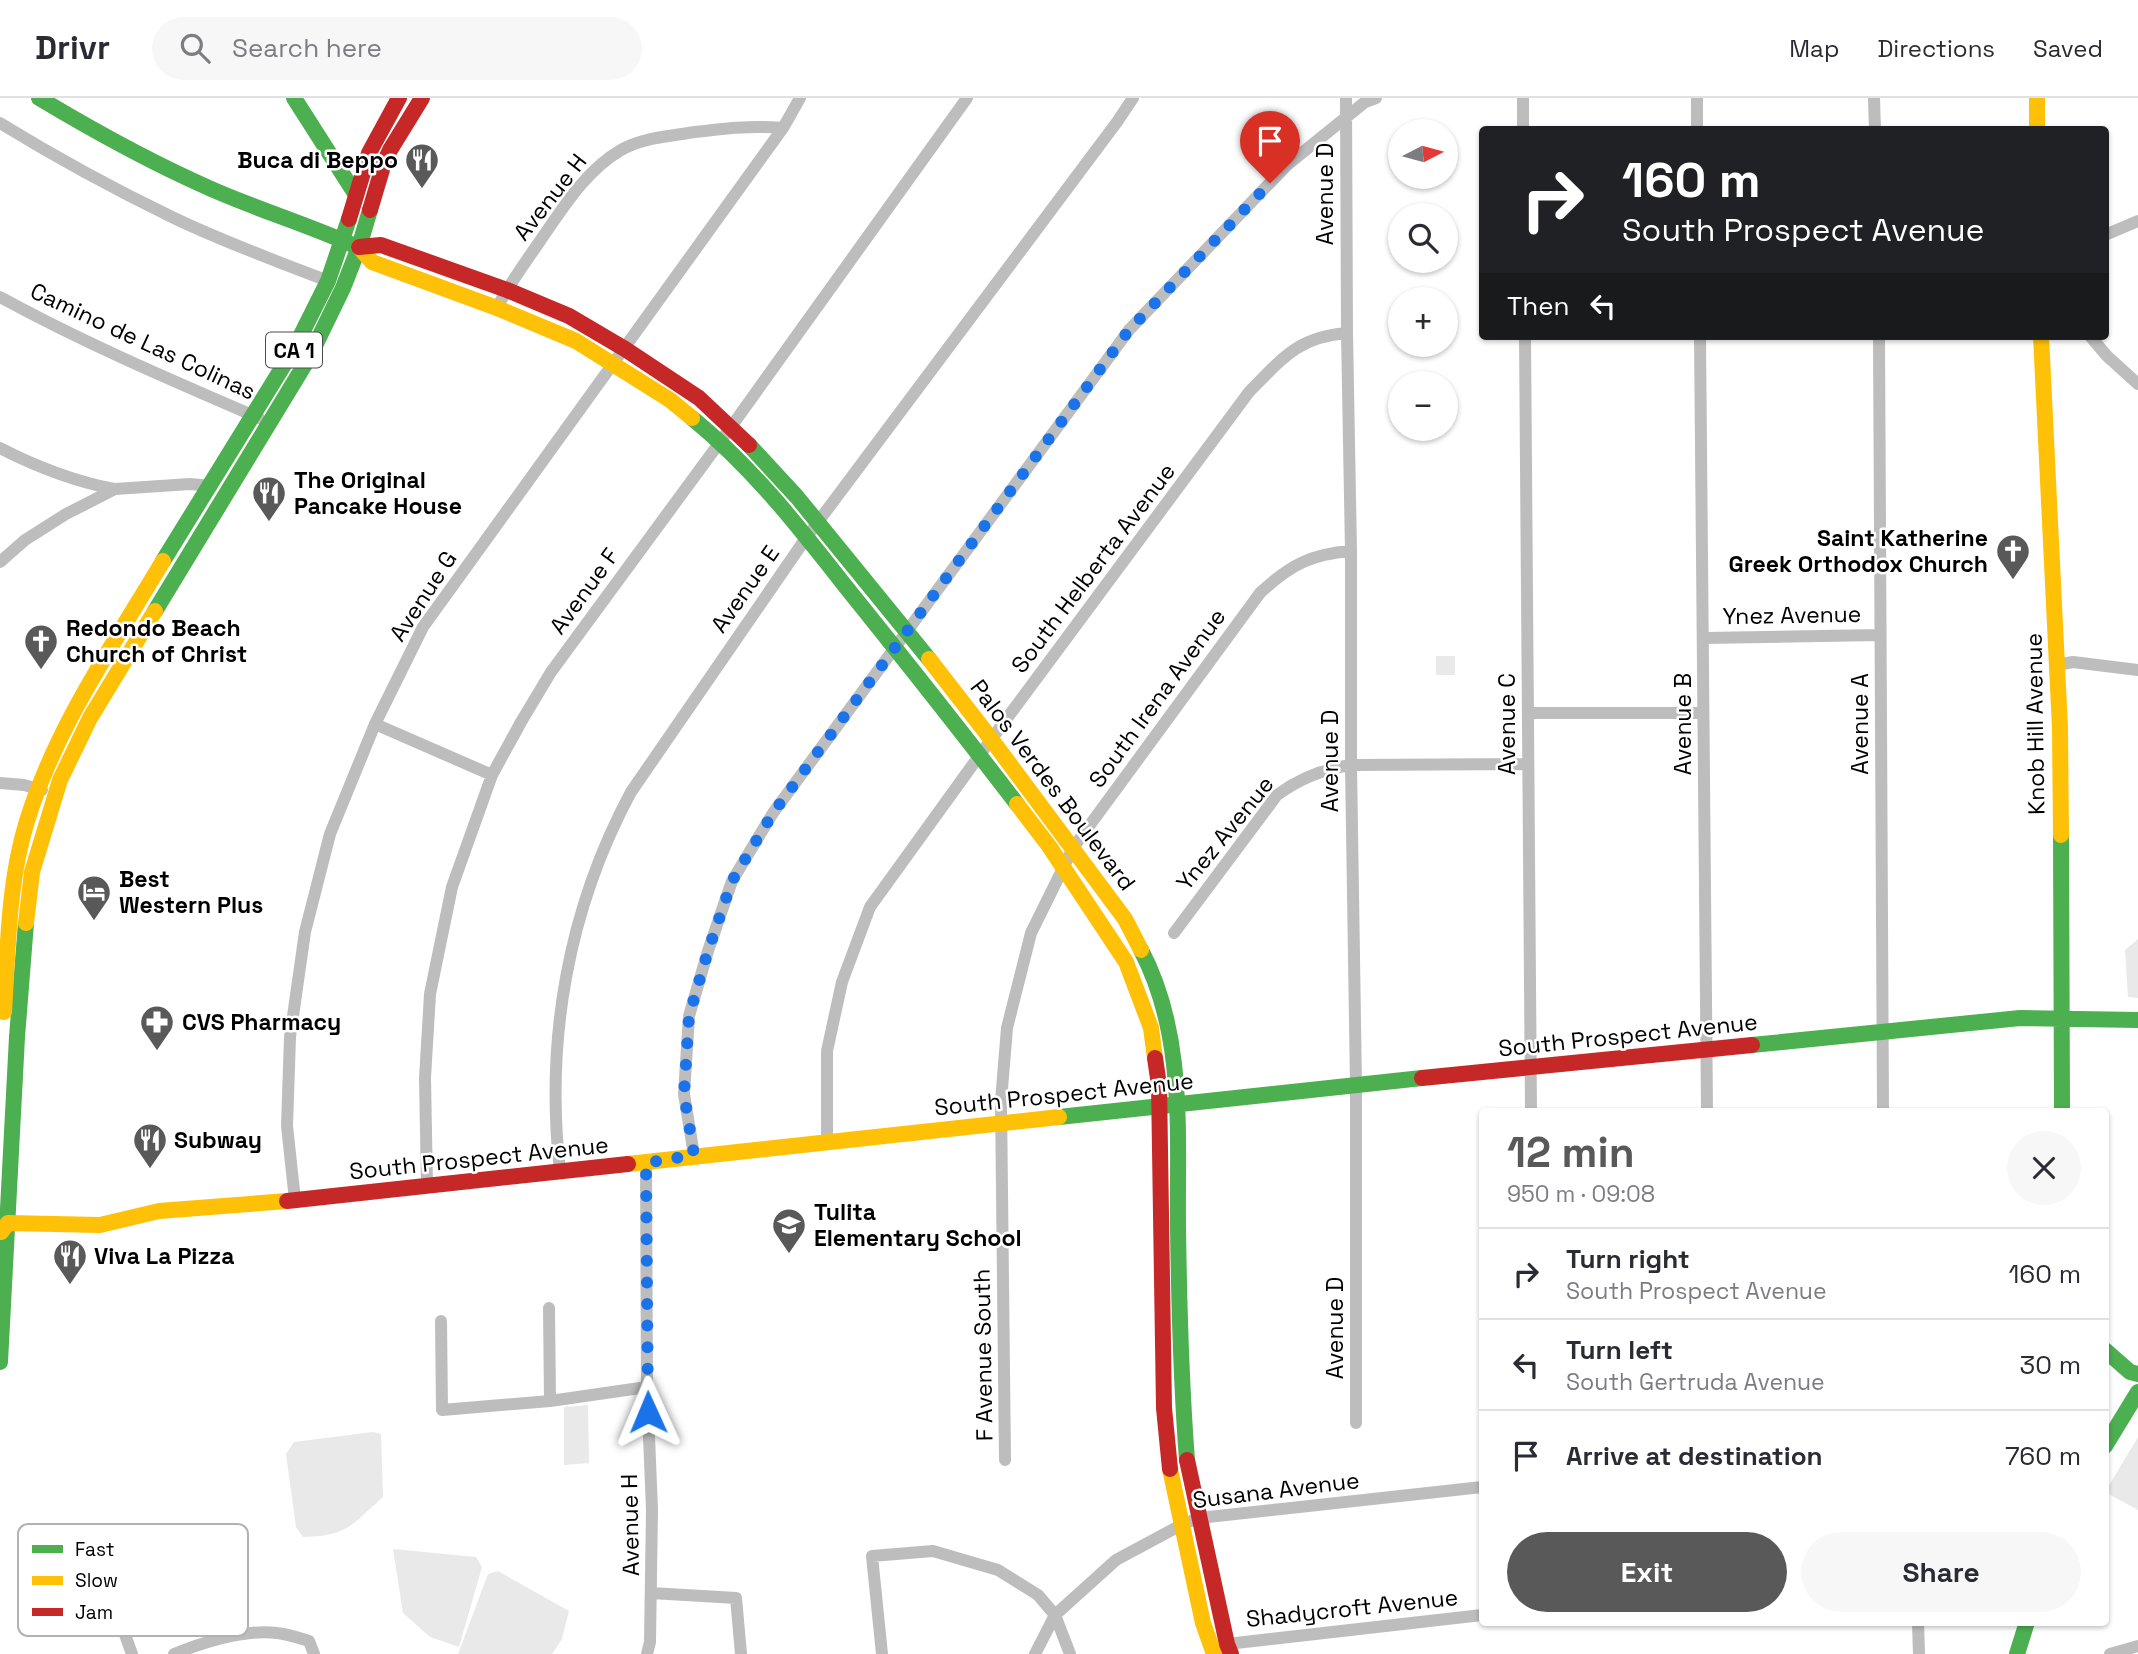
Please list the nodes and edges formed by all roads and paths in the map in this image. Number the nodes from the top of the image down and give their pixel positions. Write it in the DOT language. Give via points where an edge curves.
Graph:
graph roads {
  1 [pos="38,98"];
  2 [pos="294,98"];
  3 [pos="422,98"];
  4 [pos="800,98"];
  5 [pos="967,98"];
  6 [pos="1133,98"];
  7 [pos="1346,98"];
  8 [pos="1376,98"];
  9 [pos="1523,98"];
  10 [pos="1697,98"];
  11 [pos="1874,98"];
  12 [pos="2036,98"];
  13 [pos="395,100"];
  14 [pos="1346,116"];
  15 [pos="0,123"];
  16 [pos="1523,126"];
  17 [pos="1697,126"];
  18 [pos="1875,126"];
  19 [pos="2037,126"];
  20 [pos="783,128"];
  21 [pos="390,150"];
  22 [pos="356,195"];
  23 [pos="2138,221"];
  24 [pos="2109,233"];
  25 [pos="343,240"];
  26 [pos="359,247"];
  27 [pos="328,281"];
  28 [pos="507,290"];
  29 [pos="0,297"];
  30 [pos="497,308"];
  31 [pos="1347,333"];
  32 [pos="1525,340"];
  33 [pos="1700,340"];
  34 [pos="1879,340"];
  35 [pos="2041,340"];
  36 [pos="2093,340"];
  37 [pos="625,349"];
  38 [pos="613,364"];
  39 [pos="2138,384"];
  40 [pos="262,419"];
  41 [pos="730,427"];
  42 [pos="720,441"];
  43 [pos="0,448"];
  44 [pos="209,484"];
  45 [pos="115,489"];
  46 [pos="224,495"];
  47 [pos="817,523"];
  48 [pos="806,538"];
  49 [pos="1351,551"];
  50 [pos="0,562"];
  51 [pos="906,630"];
  52 [pos="1880,635"];
  53 [pos="1704,638"];
  54 [pos="893,647"];
  55 [pos="2057,665"];
  56 [pos="2138,670"];
  57 [pos="1529,713"];
  58 [pos="1703,713"];
  59 [pos="375,724"];
  60 [pos="991,739"];
  61 [pos="979,755"];
  62 [pos="1528,764"];
  63 [pos="1351,765"];
  64 [pos="492,775"];
  65 [pos="0,783"];
  66 [pos="37,789"];
  67 [pos="55,794"];
  68 [pos="1073,848"];
  69 [pos="1063,867"];
  70 [pos="1174,933"];
  71 [pos="9,940"];
  72 [pos="2061,1017"];
  73 [pos="2138,1020"];
  74 [pos="1883,1032"];
  75 [pos="17,1037"];
  76 [pos="1706,1049"];
  77 [pos="1531,1068"];
  78 [pos="1356,1085"];
  79 [pos="1178,1105"];
  80 [pos="0,1106"];
  81 [pos="1160,1107"];
  82 [pos="1531,1108"];
  83 [pos="1707,1108"];
  84 [pos="1883,1108"];
  85 [pos="2062,1108"];
  86 [pos="1002,1124"];
  87 [pos="827,1142"];
  88 [pos="694,1155"];
  89 [pos="646,1163"];
  90 [pos="560,1171"];
  91 [pos="427,1186"];
  92 [pos="295,1200"];
  93 [pos="4,1228"];
  94 [pos="550,1308"];
  95 [pos="441,1321"];
  96 [pos="2109,1354"];
  97 [pos="0,1362"];
  98 [pos="2138,1374"];
  99 [pos="648,1387"];
  100 [pos="2138,1392"];
  101 [pos="550,1401"];
  102 [pos="1356,1423"];
  103 [pos="2109,1439"];
  104 [pos="1005,1460"];
  105 [pos="1479,1487"];
  106 [pos="1191,1521"];
  107 [pos="651,1592"];
  108 [pos="1055,1615"];
  109 [pos="1479,1615"];
  110 [pos="1918,1626"];
  111 [pos="2026,1626"];
  112 [pos="248,1634"];
  113 [pos="126,1636"];
  114 [pos="236,1636"];
  115 [pos="2138,1646"];
  116 [pos="2019,1647"];
  117 [pos="1229,1649"];
  118 [pos="2110,1653"];
  119 [pos="132,1654"];
  120 [pos="174,1654"];
  121 [pos="314,1654"];
  122 [pos="647,1654"];
  123 [pos="741,1654"];
  124 [pos="882,1654"];
  125 [pos="1035,1654"];
  126 [pos="1070,1654"];
  127 [pos="1214,1654"];
  128 [pos="1919,1654"];
  1 -- 25 [label="main road, Palos Verdes Boulevard" via="185,177"];
  2 -- 22 [label="main road"];
  3 -- 21 [label="main road, CA 1"];
  4 -- 20 [label="street, Avenue G"];
  5 -- 41 [label="street, Avenue F"];
  6 -- 47 [label="street, Avenue E"];
  7 -- 14 [label="street, Avenue D"];
  8 -- 14 [label="street"];
  9 -- 16 [label="street"];
  10 -- 17 [label="street"];
  11 -- 18 [label="street"];
  12 -- 19 [label="main road"];
  13 -- 21 [label="main road" via="403,112 386,142"];
  13 -- 22 [label="main road, CA 1" via="369,153"];
  14 -- 31 [label="street, Avenue D"];
  14 -- 51 [label="street" via="1287,165 1129,330"];
  15 -- 27 [label="street" via="176,219"];
  20 -- 28 [label="street, Avenue H" via="757,125 708,131 648,139 622,149 574,191"];
  20 -- 37 [label="street, Avenue G"];
  21 -- 26 [label="main road, CA 1"];
  22 -- 25 [label="main road, CA 1"];
  23 -- 24 [label="street"];
  25 -- 26 [label="main road, Palos Verdes Boulevard"];
  25 -- 27 [label="main road, CA 1"];
  26 -- 28 [label="main road, Palos Verdes Boulevard" via="378,244"];
  26 -- 30 [label="main road, Palos Verdes Boulevard" via="372,262"];
  26 -- 40 [label="main road, CA 1" via="315,346"];
  27 -- 40 [label="main road, CA 1"];
  28 -- 30 [label="street, Avenue H"];
  28 -- 37 [label="main road, Palos Verdes Boulevard" via="569,316"];
  29 -- 40 [label="street, Camino de Las Colinas" via="112,354"];
  30 -- 38 [label="main road, Palos Verdes Boulevard" via="576,341"];
  31 -- 49 [label="street, Avenue D"];
  31 -- 60 [label="street, South Helberta Avenue" via="1303,343 1250,392"];
  32 -- 57 [label="street, Avenue C"];
  33 -- 53 [label="street, Avenue B"];
  34 -- 52 [label="street, Avenue A"];
  35 -- 55 [label="main road, Knob Hill Avenue"];
  36 -- 39 [label="street"];
  37 -- 38 [label="street, Avenue G"];
  37 -- 41 [label="main road, Palos Verdes Boulevard" via="699,398"];
  38 -- 42 [label="main road, Palos Verdes Boulevard" via="670,400"];
  38 -- 59 [label="street, Avenue G" via="423,626"];
  40 -- 44 [label="main road, CA 1"];
  40 -- 46 [label="main road, CA 1"];
  41 -- 42 [label="street, Avenue F"];
  41 -- 47 [label="main road, Palos Verdes Boulevard"];
  42 -- 48 [label="main road, Palos Verdes Boulevard"];
  42 -- 64 [label="street, Avenue F" via="551,672"];
  43 -- 45 [label="street" via="56,474"];
  44 -- 45 [label="street"];
  44 -- 46 [label="street"];
  44 -- 66 [label="main road, CA 1" via="74,710"];
  45 -- 50 [label="street" via="25,540"];
  46 -- 67 [label="main road, CA 1" via="90,718"];
  47 -- 48 [label="street, Avenue E"];
  47 -- 51 [label="main road, Palos Verdes Boulevard"];
  48 -- 54 [label="main road, Palos Verdes Boulevard"];
  48 -- 90 [label="street, Avenue E" via="631,792 601,854 570,950 558,1025"];
  49 -- 63 [label="street, Avenue D"];
  49 -- 68 [label="street, South Irena Avenue" via="1304,560 1260,593"];
  51 -- 54 [label="street"];
  51 -- 60 [label="main road, Palos Verdes Boulevard"];
  52 -- 53 [label="street, Ynez Avenue"];
  52 -- 74 [label="street, Avenue A"];
  53 -- 58 [label="street, Avenue B"];
  54 -- 61 [label="main road, Palos Verdes Boulevard"];
  54 -- 88 [label="street" via="773,813 732,881 689,1016 684,1094"];
  55 -- 56 [label="street" via="2073,662"];
  55 -- 72 [label="main road, Knob Hill Avenue"];
  57 -- 58 [label="street"];
  57 -- 62 [label="street, Avenue C"];
  58 -- 76 [label="street, Avenue B"];
  59 -- 64 [label="street"];
  59 -- 92 [label="street, Avenue G" via="330,834 305,932 290,1049 288,1126"];
  60 -- 61 [label="street, South Helberta Avenue"];
  60 -- 68 [label="main road, Palos Verdes Boulevard"];
  61 -- 69 [label="main road, Palos Verdes Boulevard"];
  61 -- 87 [label="street, South Helberta Avenue" via="870,907 842,982 827,1051"];
  62 -- 63 [label="street, Ynez Avenue"];
  62 -- 77 [label="street, Avenue C"];
  63 -- 70 [label="street, Ynez Avenue" via="1308,776 1277,795"];
  63 -- 78 [label="street, Avenue D"];
  64 -- 91 [label="street, Avenue F" via="452,887 430,994 425,1078"];
  65 -- 66 [label="street"];
  66 -- 67 [label="street"];
  66 -- 71 [label="main road, CA 1" via="16,868"];
  67 -- 75 [label="main road, CA 1" via="32,872"];
  68 -- 69 [label="street, South Irena Avenue"];
  68 -- 79 [label="main road, Palos Verdes Boulevard" via="1125,919 1146,959 1162,999"];
  69 -- 81 [label="main road, Palos Verdes Boulevard" via="1126,962 1151,1028"];
  69 -- 86 [label="street, South Irena Avenue" via="1031,933 1007,1028"];
  71 -- 75 [label="main road" via="14,964 11,1031"];
  71 -- 80 [label="main road, CA 1"];
  72 -- 73 [label="main road, South Prospect Avenue"];
  72 -- 74 [label="main road, South Prospect Avenue"];
  72 -- 85 [label="main road, Knob Hill Avenue"];
  74 -- 76 [label="main road, South Prospect Avenue"];
  74 -- 84 [label="street, Avenue A"];
  75 -- 93 [label="main road, CA 1"];
  76 -- 77 [label="main road, South Prospect Avenue"];
  76 -- 83 [label="street, Avenue B"];
  77 -- 78 [label="main road, South Prospect Avenue"];
  77 -- 82 [label="street, Avenue C"];
  78 -- 79 [label="main road, South Prospect Avenue"];
  78 -- 102 [label="street, Avenue D"];
  79 -- 81 [label="main road, South Prospect Avenue"];
  79 -- 106 [label="main road, Palos Verdes Boulevard" via="1184,1422"];
  81 -- 86 [label="main road, South Prospect Avenue"];
  81 -- 106 [label="main road, Palos Verdes Boulevard" via="1164,1408 1170,1471"];
  86 -- 87 [label="main road, South Prospect Avenue"];
  86 -- 104 [label="street, F Avenue South"];
  87 -- 88 [label="main road, South Prospect Avenue"];
  88 -- 89 [label="main road, South Prospect Avenue"];
  89 -- 90 [label="main road, South Prospect Avenue"];
  89 -- 99 [label="street, Avenue H"];
  90 -- 91 [label="main road, South Prospect Avenue"];
  91 -- 92 [label="main road, South Prospect Avenue"];
  92 -- 93 [label="main road, South Prospect Avenue" via="159,1211 100,1225"];
  93 -- 97 [label="main road, CA 1"];
  94 -- 101 [label="street"];
  95 -- 101 [label="street" via="442,1410"];
  96 -- 98 [label="main road"];
  99 -- 101 [label="street"];
  99 -- 107 [label="street, Avenue H"];
  100 -- 103 [label="main road"];
  105 -- 106 [label="street, Susana Avenue"];
  106 -- 108 [label="street, Susana Avenue" via="1116,1559"];
  106 -- 117 [label="main road, Palos Verdes Boulevard"];
  106 -- 127 [label="main road, Palos Verdes Boulevard" via="1203,1623"];
  107 -- 122 [label="street, Avenue H"];
  107 -- 123 [label="street" via="736,1598"];
  108 -- 124 [label="street" via="1038,1595 998,1570 933,1551 872,1556"];
  108 -- 125 [label="street"];
  108 -- 126 [label="street"];
  109 -- 117 [label="street, Shadycroft Avenue"];
  110 -- 128 [label="street"];
  111 -- 116 [label="main road"];
  112 -- 121 [label="street" via="277,1633 309,1641"];
  113 -- 119 [label="street"];
  114 -- 120 [label="street"];
  115 -- 118 [label="street"];
}
